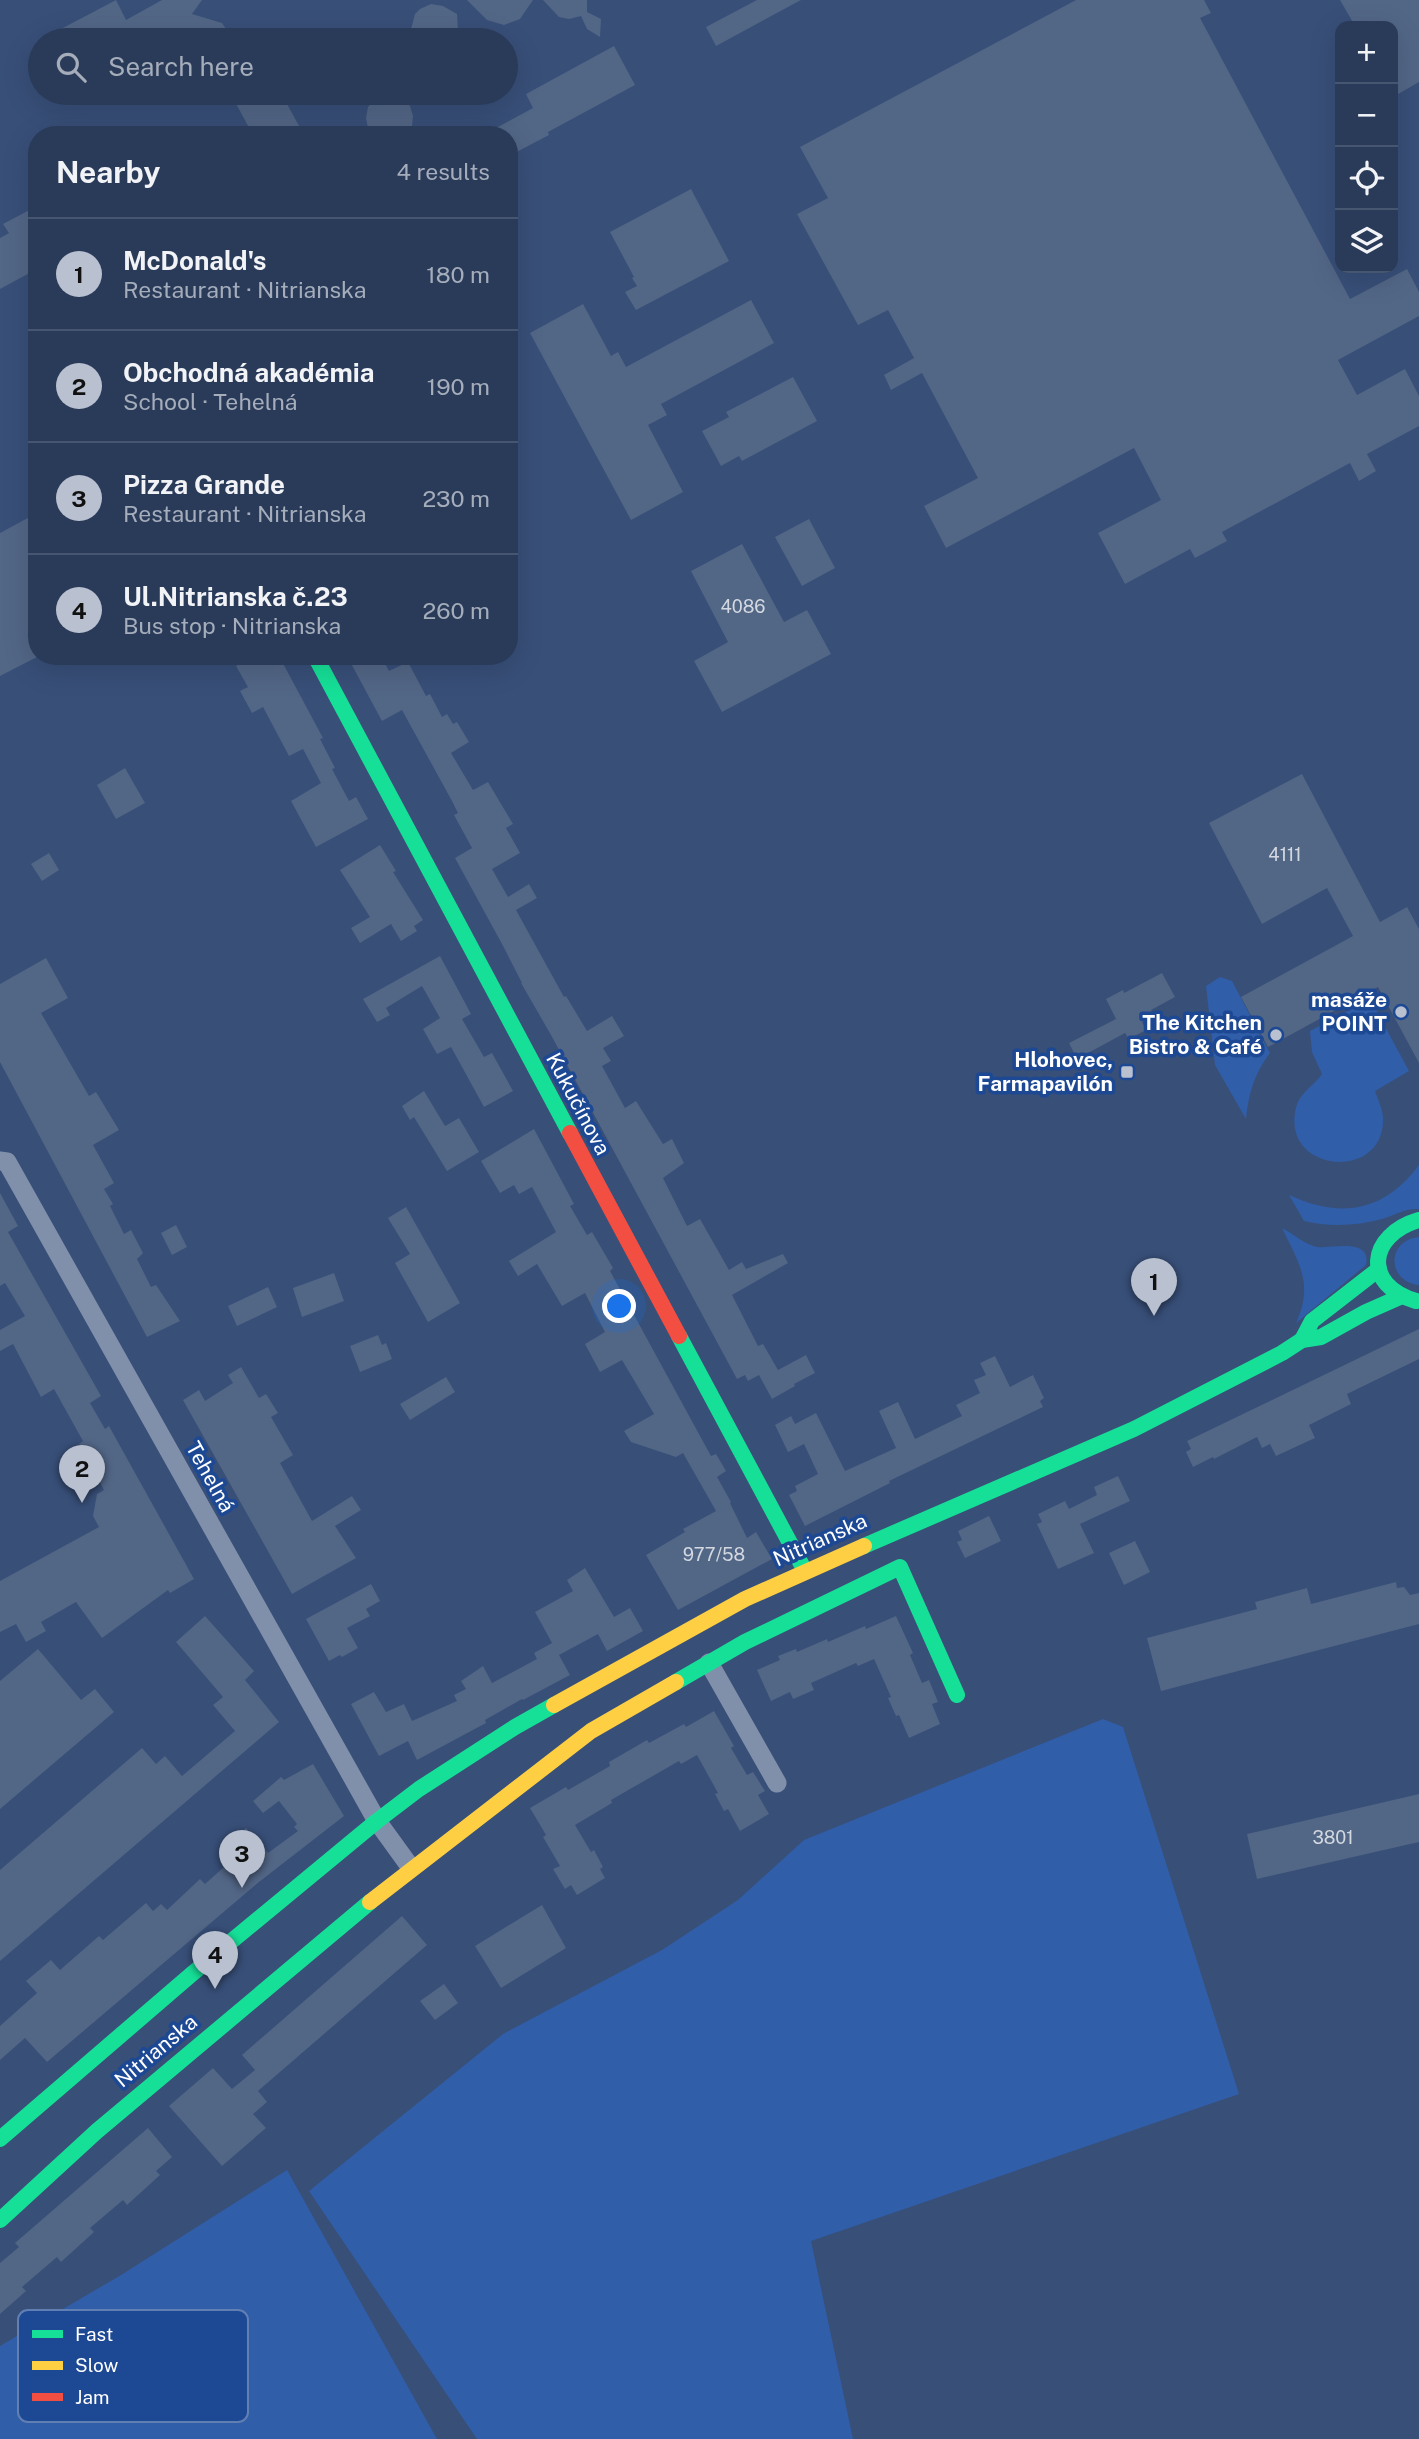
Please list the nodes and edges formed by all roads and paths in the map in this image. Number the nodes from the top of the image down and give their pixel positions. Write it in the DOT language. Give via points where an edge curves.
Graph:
graph roads {
  1 [pos="320,665"];
  2 [pos="0,1161"];
  3 [pos="1419,1220"];
  4 [pos="1379,1269"];
  5 [pos="1414,1300"];
  6 [pos="1302,1340"];
  7 [pos="805,1571"];
  8 [pos="709,1663"];
  9 [pos="957,1695"];
  10 [pos="777,1783"];
  11 [pos="377,1821"];
  12 [pos="411,1868"];
  13 [pos="0,2139"];
  14 [pos="0,2220"];
  1 -- 7 [label="street, Kukučínova"];
  2 -- 11 [label="street, Tehelná" via="7,1162"];
  3 -- 4 [label="street" via="1389,1234 1379,1251"];
  4 -- 5 [label="street, Nitrianska" via="1390,1290"];
  4 -- 6 [label="street, Nitrianska" via="1312,1321"];
  5 -- 6 [label="street, Nitrianska" via="1366,1312 1321,1337"];
  6 -- 7 [label="street, Nitrianska" via="1134,1429"];
  7 -- 11 [label="street, Nitrianska" via="701,1622 538,1714 468,1756"];
  8 -- 9 [label="street, Nitrianska" via="900,1567"];
  8 -- 10 [label="street"];
  8 -- 12 [label="street, Nitrianska" via="591,1731"];
  11 -- 12 [label="street"];
  11 -- 13 [label="street, Nitrianska"];
  12 -- 14 [label="street, Nitrianska" via="97,2131"];
}
